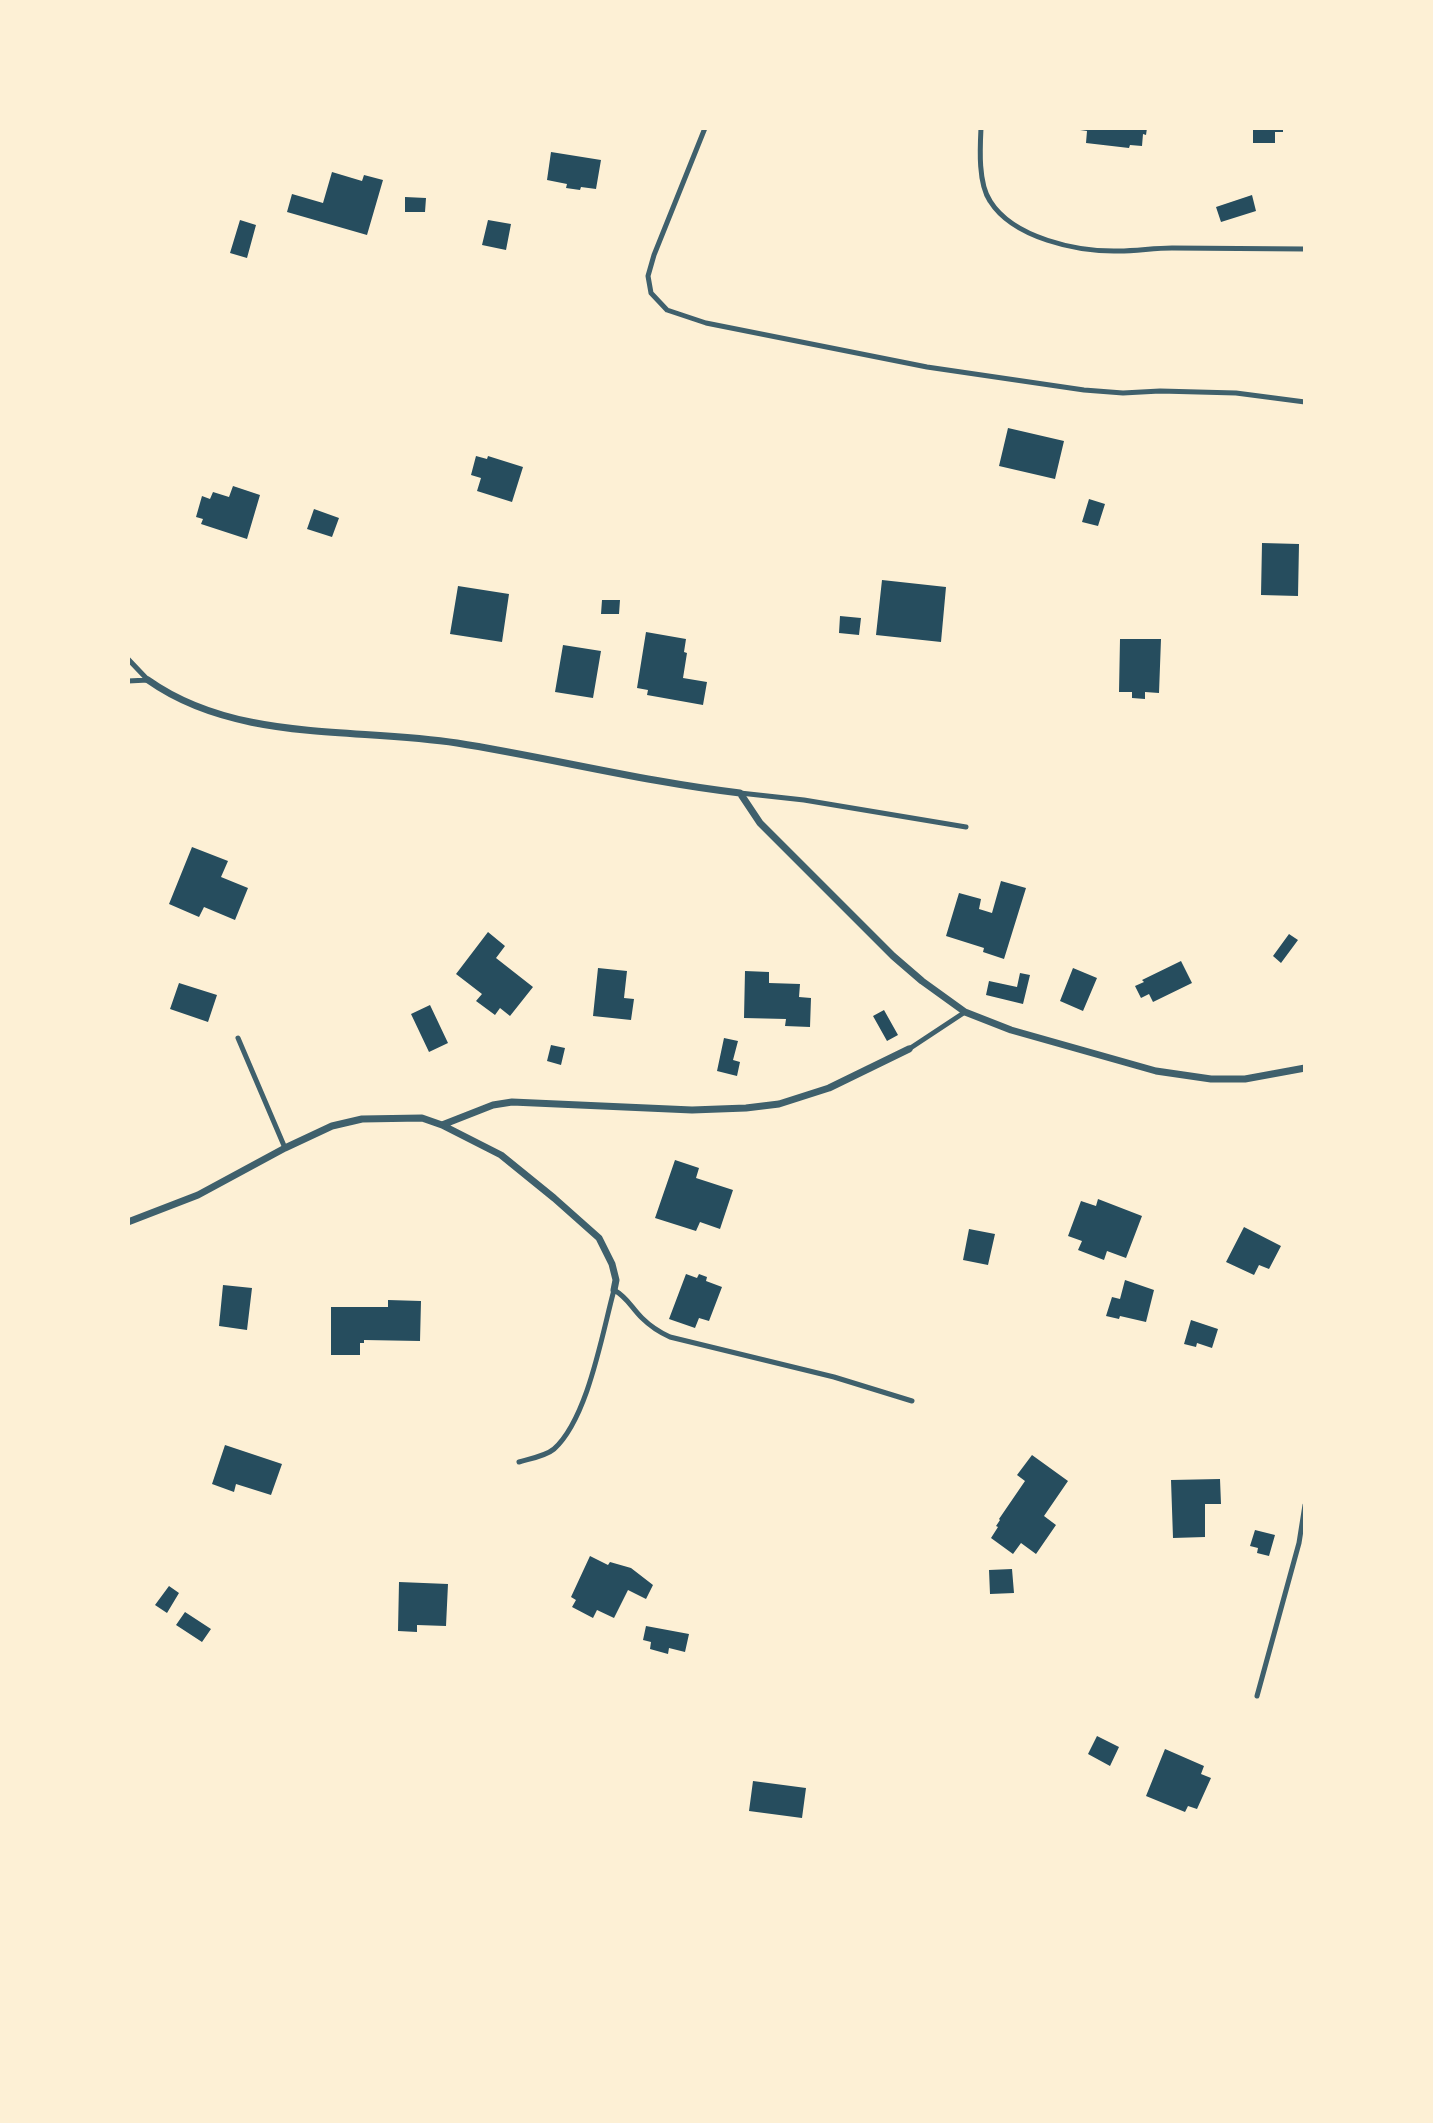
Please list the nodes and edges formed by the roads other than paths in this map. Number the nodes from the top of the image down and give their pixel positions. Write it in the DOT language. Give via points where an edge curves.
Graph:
graph roads {
  1 [pos="705,128"];
  2 [pos="981,128"];
  3 [pos="1305,249"];
  4 [pos="1305,402"];
  5 [pos="128,659"];
  6 [pos="148,680"];
  7 [pos="128,681"];
  8 [pos="740,793"];
  9 [pos="966,827"];
  10 [pos="965,1013"];
  11 [pos="238,1038"];
  12 [pos="909,1049"];
  13 [pos="1305,1068"];
  14 [pos="442,1125"];
  15 [pos="285,1148"];
  16 [pos="128,1222"];
  17 [pos="614,1290"];
  18 [pos="912,1401"];
  19 [pos="519,1462"];
  20 [pos="1305,1505"];
  21 [pos="1257,1696"];
  1 -- 4 [label="lane" via="648,276 651,293 667,310 706,323 927,367 1123,393 1236,393"];
  2 -- 3 [label="lane" via="979,152 990,202 1016,228 1031,235 1117,251"];
  5 -- 6 [label="lane"];
  6 -- 7 [label="lane"];
  6 -- 8 [label="street" via="184,702 250,721 455,743"];
  8 -- 9 [label="lane"];
  8 -- 10 [label="street" via="760,823 893,956"];
  10 -- 12 [label="lane"];
  10 -- 13 [label="street" via="1156,1071 1245,1079"];
  11 -- 15 [label="lane"];
  12 -- 14 [label="street" via="829,1088 779,1104 692,1110 512,1102"];
  14 -- 15 [label="street" via="422,1118 362,1119 332,1126"];
  14 -- 17 [label="street" via="500,1155 599,1238 612,1264"];
  15 -- 16 [label="street" via="198,1195"];
  17 -- 18 [label="lane" via="626,1296 643,1320 670,1337"];
  17 -- 19 [label="lane" via="587,1388 569,1431 552,1451"];
  20 -- 21 [label="lane"];
}
